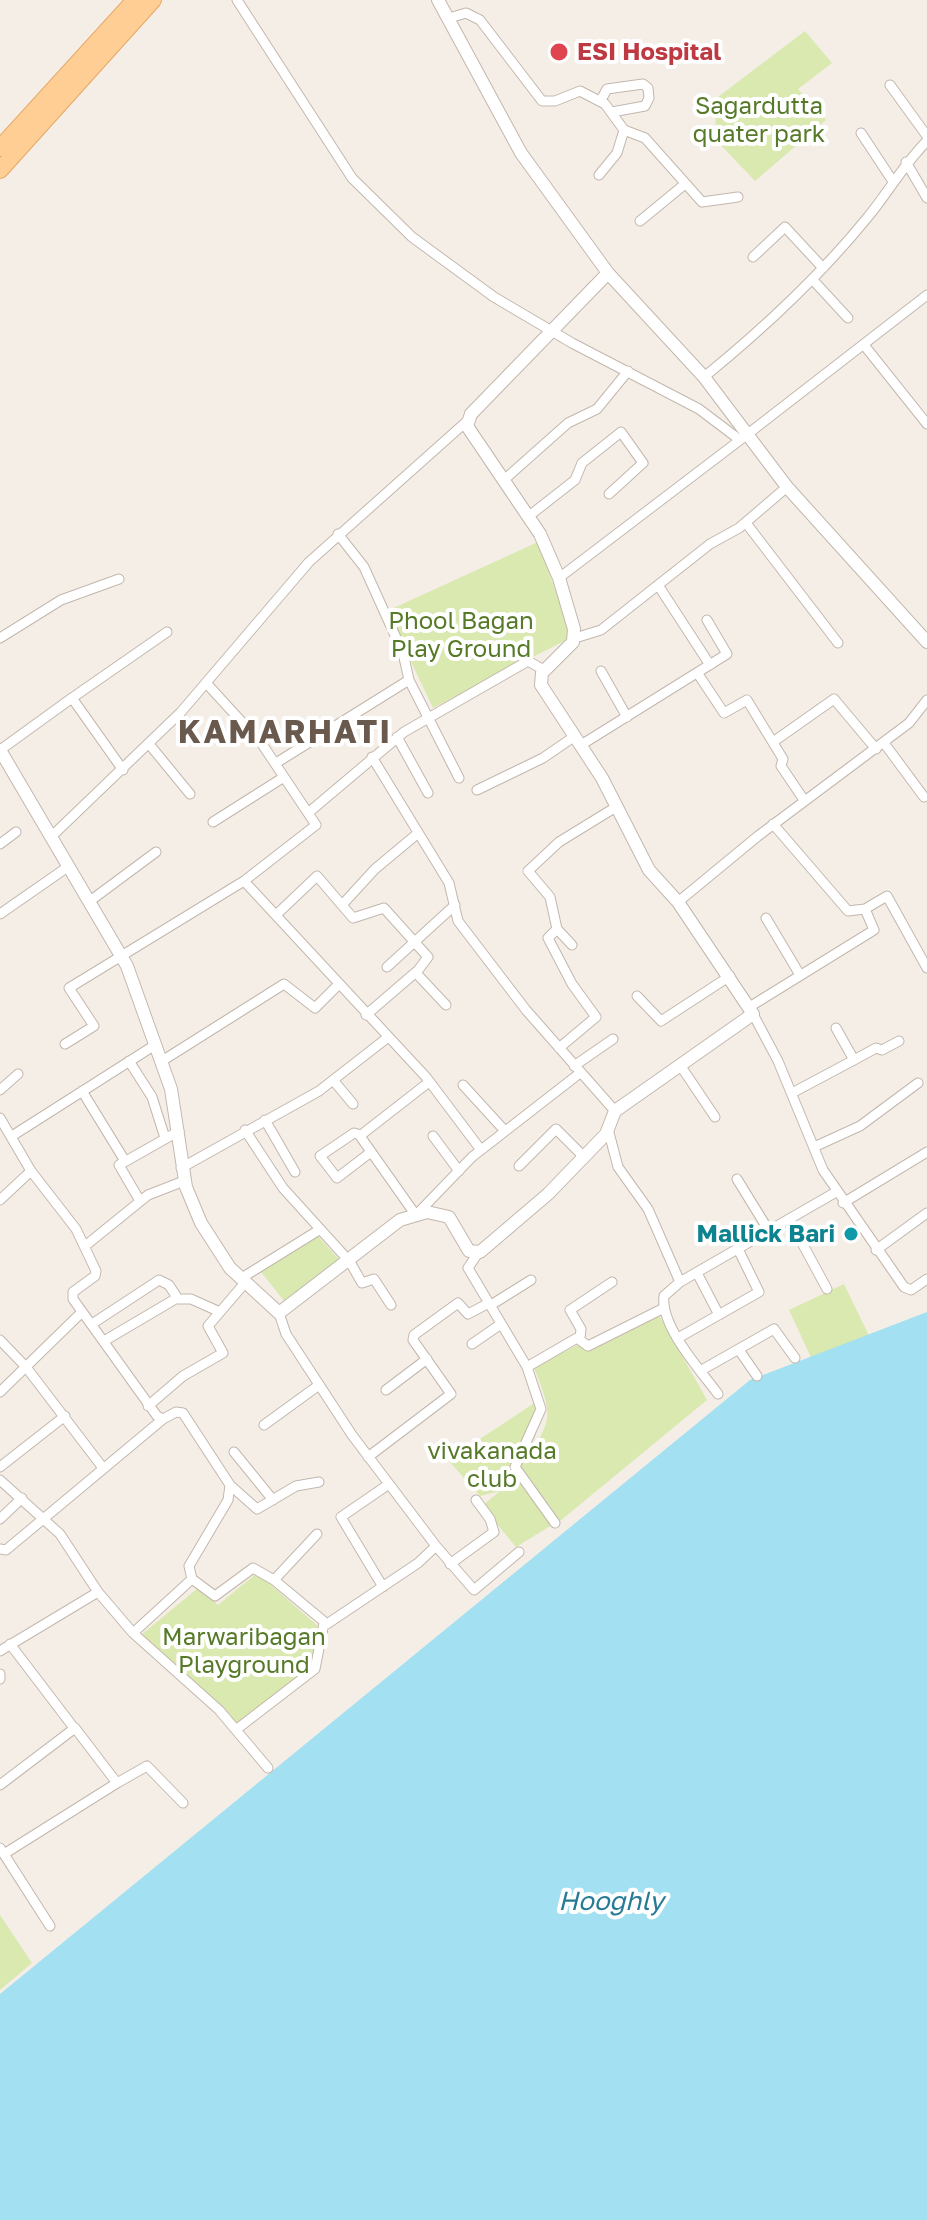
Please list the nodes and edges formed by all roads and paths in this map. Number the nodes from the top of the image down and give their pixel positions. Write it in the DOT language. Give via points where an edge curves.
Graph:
graph roads {
  1 [pos="135,0"];
  2 [pos="153,0"];
  3 [pos="237,0"];
  4 [pos="438,0"];
  5 [pos="449,18"];
  6 [pos="890,85"];
  7 [pos="601,100"];
  8 [pos="612,112"];
  9 [pos="624,130"];
  10 [pos="861,133"];
  11 [pos="927,138"];
  12 [pos="0,148"];
  13 [pos="906,162"];
  14 [pos="0,170"];
  15 [pos="599,175"];
  16 [pos="892,180"];
  17 [pos="685,184"];
  18 [pos="738,197"];
  19 [pos="927,198"];
  20 [pos="640,221"];
  21 [pos="753,257"];
  22 [pos="823,268"];
  23 [pos="608,273"];
  24 [pos="812,279"];
  25 [pos="927,295"];
  26 [pos="848,318"];
  27 [pos="553,332"];
  28 [pos="864,345"];
  29 [pos="628,371"];
  30 [pos="704,377"];
  31 [pos="466,422"];
  32 [pos="927,424"];
  33 [pos="743,437"];
  34 [pos="505,479"];
  35 [pos="787,487"];
  36 [pos="609,494"];
  37 [pos="529,516"];
  38 [pos="746,523"];
  39 [pos="338,534"];
  40 [pos="559,578"];
  41 [pos="119,579"];
  42 [pos="658,585"];
  43 [pos="707,620"];
  44 [pos="167,632"];
  45 [pos="0,638"];
  46 [pos="575,638"];
  47 [pos="927,642"];
  48 [pos="838,643"];
  49 [pos="710,665"];
  50 [pos="544,670"];
  51 [pos="601,671"];
  52 [pos="698,674"];
  53 [pos="409,680"];
  54 [pos="207,684"];
  55 [pos="72,698"];
  56 [pos="927,700"];
  57 [pos="430,716"];
  58 [pos="627,717"];
  59 [pos="397,737"];
  60 [pos="578,740"];
  61 [pos="773,742"];
  62 [pos="149,744"];
  63 [pos="880,746"];
  64 [pos="0,750"];
  65 [pos="372,757"];
  66 [pos="276,763"];
  67 [pos="123,770"];
  68 [pos="284,777"];
  69 [pos="459,778"];
  70 [pos="477,790"];
  71 [pos="428,793"];
  72 [pos="190,794"];
  73 [pos="924,797"];
  74 [pos="804,800"];
  75 [pos="616,807"];
  76 [pos="308,813"];
  77 [pos="213,822"];
  78 [pos="773,824"];
  79 [pos="16,832"];
  80 [pos="417,834"];
  81 [pos="53,835"];
  82 [pos="0,844"];
  83 [pos="156,852"];
  84 [pos="69,866"];
  85 [pos="244,881"];
  86 [pos="90,901"];
  87 [pos="678,902"];
  88 [pos="342,905"];
  89 [pos="455,905"];
  90 [pos="865,909"];
  91 [pos="0,914"];
  92 [pos="276,915"];
  93 [pos="766,918"];
  94 [pos="557,929"];
  95 [pos="414,942"];
  96 [pos="572,945"];
  97 [pos="122,956"];
  98 [pos="387,967"];
  99 [pos="927,968"];
  100 [pos="416,972"];
  101 [pos="800,975"];
  102 [pos="730,976"];
  103 [pos="338,985"];
  104 [pos="637,996"];
  105 [pos="446,1005"];
  106 [pos="752,1010"];
  107 [pos="366,1015"];
  108 [pos="836,1028"];
  109 [pos="387,1038"];
  110 [pos="613,1039"];
  111 [pos="899,1041"];
  112 [pos="65,1044"];
  113 [pos="155,1045"];
  114 [pos="559,1048"];
  115 [pos="854,1060"];
  116 [pos="129,1061"];
  117 [pos="162,1061"];
  118 [pos="680,1065"];
  119 [pos="577,1069"];
  120 [pos="18,1074"];
  121 [pos="333,1080"];
  122 [pos="429,1082"];
  123 [pos="918,1083"];
  124 [pos="463,1085"];
  125 [pos="0,1090"];
  126 [pos="82,1091"];
  127 [pos="792,1093"];
  128 [pos="353,1104"];
  129 [pos="615,1111"];
  130 [pos="715,1117"];
  131 [pos="0,1118"];
  132 [pos="265,1120"];
  133 [pos="608,1129"];
  134 [pos="245,1130"];
  135 [pos="179,1131"];
  136 [pos="505,1131"];
  137 [pos="12,1136"];
  138 [pos="360,1136"];
  139 [pos="433,1136"];
  140 [pos="165,1138"];
  141 [pos="814,1147"];
  142 [pos="481,1150"];
  143 [pos="371,1152"];
  144 [pos="927,1152"];
  145 [pos="583,1156"];
  146 [pos="125,1161"];
  147 [pos="519,1166"];
  148 [pos="31,1171"];
  149 [pos="459,1171"];
  150 [pos="295,1172"];
  151 [pos="183,1175"];
  152 [pos="737,1179"];
  153 [pos="836,1192"];
  154 [pos="0,1200"];
  155 [pos="140,1201"];
  156 [pos="843,1203"];
  157 [pos="927,1213"];
  158 [pos="416,1214"];
  159 [pos="789,1219"];
  160 [pos="319,1230"];
  161 [pos="769,1231"];
  162 [pos="85,1246"];
  163 [pos="738,1249"];
  164 [pos="876,1250"];
  165 [pos="478,1253"];
  166 [pos="350,1262"];
  167 [pos="697,1273"];
  168 [pos="927,1279"];
  169 [pos="531,1280"];
  170 [pos="242,1282"];
  171 [pos="612,1282"];
  172 [pos="680,1282"];
  173 [pos="827,1289"];
  174 [pos="177,1298"];
  175 [pos="490,1304"];
  176 [pos="391,1305"];
  177 [pos="664,1308"];
  178 [pos="82,1312"];
  179 [pos="220,1312"];
  180 [pos="279,1313"];
  181 [pos="719,1315"];
  182 [pos="92,1324"];
  183 [pos="501,1324"];
  184 [pos="580,1338"];
  185 [pos="678,1338"];
  186 [pos="0,1340"];
  187 [pos="104,1341"];
  188 [pos="472,1344"];
  189 [pos="739,1350"];
  190 [pos="795,1358"];
  191 [pos="427,1359"];
  192 [pos="26,1367"];
  193 [pos="527,1367"];
  194 [pos="700,1371"];
  195 [pos="757,1376"];
  196 [pos="319,1385"];
  197 [pos="1,1388"];
  198 [pos="386,1390"];
  199 [pos="718,1394"];
  200 [pos="148,1406"];
  201 [pos="65,1416"];
  202 [pos="163,1419"];
  203 [pos="264,1425"];
  204 [pos="234,1452"];
  205 [pos="368,1457"];
  206 [pos="0,1467"];
  207 [pos="103,1468"];
  208 [pos="0,1480"];
  209 [pos="319,1482"];
  210 [pos="389,1484"];
  211 [pos="230,1485"];
  212 [pos="22,1498"];
  213 [pos="273,1500"];
  214 [pos="476,1500"];
  215 [pos="0,1519"];
  216 [pos="45,1519"];
  217 [pos="555,1523"];
  218 [pos="317,1534"];
  219 [pos="436,1546"];
  220 [pos="0,1549"];
  221 [pos="519,1552"];
  222 [pos="450,1564"];
  223 [pos="192,1579"];
  224 [pos="274,1580"];
  225 [pos="383,1587"];
  226 [pos="98,1592"];
  227 [pos="324,1623"];
  228 [pos="133,1633"];
  229 [pos="10,1644"];
  230 [pos="0,1651"];
  231 [pos="74,1728"];
  232 [pos="237,1729"];
  233 [pos="268,1768"];
  234 [pos="117,1783"];
  235 [pos="0,1785"];
  236 [pos="183,1803"];
  237 [pos="1,1850"];
  238 [pos="50,1926"];
  1 -- 12 [label="main road"];
  2 -- 14 [label="main road"];
  3 -- 27 [label="street" via="352,178 435,257"];
  4 -- 5 [label="street"];
  5 -- 7 [label="street" via="466,13 480,20 542,101 580,91"];
  5 -- 23 [label="street" via="521,153"];
  6 -- 11 [label="street"];
  7 -- 8 [label="street"];
  7 -- 8 [label="street" via="607,89 643,84 648,88 645,106"];
  8 -- 9 [label="street"];
  9 -- 15 [label="street" via="617,153"];
  9 -- 17 [label="street" via="645,138"];
  10 -- 16 [label="street"];
  11 -- 13 [label="street"];
  13 -- 16 [label="street"];
  13 -- 19 [label="street"];
  16 -- 22 [label="street" via="869,216"];
  17 -- 18 [label="street" via="702,202"];
  17 -- 20 [label="street"];
  21 -- 22 [label="street" via="785,227"];
  22 -- 24 [label="street"];
  23 -- 27 [label="street"];
  23 -- 30 [label="street"];
  24 -- 26 [label="street"];
  24 -- 30 [label="street"];
  25 -- 28 [label="street"];
  27 -- 29 [label="street"];
  27 -- 31 [label="street"];
  28 -- 32 [label="street"];
  28 -- 33 [label="street"];
  29 -- 33 [label="street"];
  29 -- 34 [label="street" via="597,409 568,423"];
  30 -- 33 [label="street"];
  31 -- 34 [label="street"];
  31 -- 39 [label="street"];
  33 -- 35 [label="street"];
  33 -- 40 [label="street"];
  34 -- 37 [label="street"];
  35 -- 38 [label="street"];
  35 -- 47 [label="street"];
  36 -- 37 [label="street" via="643,463 621,432 582,463 575,480"];
  37 -- 40 [label="street"];
  38 -- 42 [label="street"];
  38 -- 48 [label="street"];
  39 -- 53 [label="street" via="364,567 403,653"];
  39 -- 54 [label="street"];
  40 -- 46 [label="street"];
  41 -- 45 [label="street" via="61,600"];
  42 -- 46 [label="street" via="601,630"];
  42 -- 49 [label="street"];
  43 -- 49 [label="street" via="727,652"];
  44 -- 55 [label="street"];
  46 -- 50 [label="street"];
  49 -- 52 [label="street"];
  50 -- 57 [label="street" via="528,661"];
  50 -- 60 [label="street" via="541,685"];
  51 -- 58 [label="street"];
  52 -- 58 [label="street"];
  52 -- 61 [label="street" via="724,713 746,699"];
  53 -- 57 [label="street"];
  53 -- 66 [label="street"];
  54 -- 62 [label="street"];
  54 -- 66 [label="street"];
  55 -- 64 [label="street"];
  55 -- 67 [label="street"];
  56 -- 63 [label="street"];
  57 -- 59 [label="street"];
  57 -- 69 [label="street"];
  58 -- 60 [label="street"];
  59 -- 65 [label="street"];
  59 -- 71 [label="street"];
  60 -- 70 [label="street"];
  60 -- 75 [label="street"];
  61 -- 63 [label="street" via="834,699"];
  61 -- 74 [label="street" via="783,759 781,766"];
  62 -- 67 [label="street"];
  62 -- 72 [label="street"];
  63 -- 73 [label="street"];
  63 -- 74 [label="street"];
  64 -- 81 [label="street"];
  65 -- 76 [label="street"];
  65 -- 80 [label="street"];
  66 -- 68 [label="street"];
  67 -- 81 [label="street"];
  68 -- 76 [label="street"];
  68 -- 77 [label="street"];
  74 -- 78 [label="street"];
  75 -- 87 [label="street" via="649,870"];
  75 -- 94 [label="street" via="559,842 529,870 550,897"];
  76 -- 85 [label="street" via="315,826"];
  78 -- 87 [label="street"];
  78 -- 90 [label="street" via="848,911"];
  79 -- 82 [label="street"];
  80 -- 88 [label="street"];
  80 -- 89 [label="street" via="449,883"];
  81 -- 84 [label="street"];
  83 -- 86 [label="street"];
  84 -- 86 [label="street"];
  84 -- 91 [label="street"];
  85 -- 92 [label="street"];
  85 -- 97 [label="street"];
  86 -- 97 [label="street"];
  87 -- 102 [label="street"];
  88 -- 92 [label="street" via="315,876"];
  88 -- 95 [label="street" via="356,918 384,908"];
  89 -- 95 [label="street"];
  89 -- 114 [label="street" via="458,921"];
  90 -- 99 [label="street" via="889,896"];
  90 -- 101 [label="street" via="874,930"];
  92 -- 103 [label="street"];
  93 -- 101 [label="street"];
  94 -- 96 [label="street"];
  94 -- 114 [label="street" via="548,938 596,1017"];
  95 -- 98 [label="street"];
  95 -- 100 [label="street" via="428,959"];
  97 -- 112 [label="street" via="68,989 94,1026"];
  97 -- 113 [label="street"];
  100 -- 105 [label="street"];
  100 -- 107 [label="street"];
  101 -- 106 [label="street"];
  102 -- 104 [label="street" via="661,1021"];
  102 -- 106 [label="street"];
  103 -- 107 [label="street"];
  103 -- 117 [label="street" via="315,1008 284,984"];
  106 -- 118 [label="street"];
  106 -- 127 [label="street"];
  107 -- 109 [label="street"];
  108 -- 115 [label="street"];
  109 -- 121 [label="street"];
  109 -- 122 [label="street"];
  110 -- 119 [label="street"];
  111 -- 115 [label="street"];
  113 -- 116 [label="street"];
  113 -- 117 [label="street"];
  114 -- 119 [label="street"];
  115 -- 127 [label="street"];
  116 -- 126 [label="street"];
  116 -- 140 [label="street" via="152,1097"];
  117 -- 135 [label="street"];
  118 -- 129 [label="street"];
  118 -- 130 [label="street"];
  119 -- 129 [label="street"];
  119 -- 136 [label="street"];
  120 -- 125 [label="street"];
  121 -- 128 [label="street"];
  121 -- 132 [label="street"];
  122 -- 138 [label="street"];
  122 -- 142 [label="street"];
  123 -- 141 [label="street" via="860,1126"];
  124 -- 136 [label="street"];
  126 -- 137 [label="street"];
  126 -- 146 [label="street"];
  127 -- 141 [label="street"];
  129 -- 133 [label="street"];
  131 -- 137 [label="street"];
  132 -- 134 [label="street"];
  132 -- 150 [label="street"];
  133 -- 145 [label="street"];
  133 -- 172 [label="street" via="617,1164 648,1209"];
  134 -- 151 [label="street"];
  134 -- 160 [label="street"];
  135 -- 140 [label="street"];
  135 -- 151 [label="street"];
  136 -- 142 [label="street"];
  137 -- 148 [label="street"];
  138 -- 143 [label="street"];
  138 -- 143 [label="street" via="354,1133 321,1157 337,1178"];
  139 -- 149 [label="street"];
  140 -- 146 [label="street"];
  141 -- 153 [label="street"];
  142 -- 149 [label="street"];
  143 -- 158 [label="street"];
  144 -- 156 [label="street"];
  145 -- 147 [label="street" via="556,1129"];
  145 -- 165 [label="street" via="548,1194"];
  146 -- 155 [label="street" via="119,1166"];
  148 -- 154 [label="street"];
  148 -- 162 [label="street"];
  149 -- 158 [label="street"];
  151 -- 155 [label="street"];
  151 -- 170 [label="street" via="207,1234"];
  152 -- 161 [label="street"];
  153 -- 156 [label="street"];
  153 -- 159 [label="street"];
  155 -- 162 [label="street"];
  156 -- 164 [label="street"];
  157 -- 164 [label="street"];
  158 -- 165 [label="street" via="449,1217 469,1251"];
  158 -- 166 [label="street" via="400,1220"];
  159 -- 161 [label="street"];
  159 -- 173 [label="street"];
  160 -- 166 [label="street"];
  160 -- 170 [label="street"];
  161 -- 163 [label="street"];
  162 -- 178 [label="street" via="96,1273 72,1293"];
  163 -- 167 [label="street"];
  163 -- 181 [label="street" via="760,1291"];
  164 -- 168 [label="street" via="906,1289"];
  165 -- 175 [label="street" via="467,1266"];
  166 -- 176 [label="street" via="362,1283 374,1279"];
  166 -- 180 [label="street"];
  167 -- 172 [label="street"];
  167 -- 181 [label="street"];
  169 -- 175 [label="street"];
  170 -- 179 [label="street"];
  170 -- 180 [label="street"];
  171 -- 184 [label="street" via="570,1310"];
  172 -- 177 [label="street" via="665,1294"];
  174 -- 179 [label="street"];
  174 -- 182 [label="street" via="169,1285 156,1281"];
  174 -- 187 [label="street"];
  175 -- 183 [label="street"];
  175 -- 191 [label="street" via="468,1314 458,1303 414,1335"];
  177 -- 184 [label="street" via="587,1346"];
  177 -- 185 [label="street"];
  178 -- 182 [label="street"];
  178 -- 192 [label="street"];
  179 -- 200 [label="street" via="208,1328 223,1353 183,1376"];
  180 -- 196 [label="street" via="286,1334"];
  181 -- 185 [label="street"];
  182 -- 187 [label="street"];
  183 -- 188 [label="street"];
  183 -- 193 [label="street"];
  184 -- 193 [label="street"];
  185 -- 194 [label="street"];
  186 -- 192 [label="street"];
  187 -- 200 [label="street"];
  189 -- 190 [label="street" via="775,1329"];
  189 -- 194 [label="street"];
  189 -- 195 [label="street"];
  191 -- 198 [label="street"];
  191 -- 205 [label="street" via="450,1396"];
  192 -- 197 [label="street"];
  192 -- 201 [label="street"];
  193 -- 217 [label="street" via="541,1412 514,1465"];
  194 -- 199 [label="street"];
  196 -- 203 [label="street"];
  196 -- 205 [label="street"];
  200 -- 202 [label="street"];
  201 -- 206 [label="street"];
  201 -- 207 [label="street"];
  202 -- 207 [label="street"];
  202 -- 211 [label="street" via="183,1413"];
  204 -- 213 [label="street"];
  205 -- 210 [label="street"];
  207 -- 216 [label="street"];
  208 -- 212 [label="street"];
  209 -- 213 [label="street" via="296,1486"];
  210 -- 219 [label="street"];
  210 -- 225 [label="street" via="341,1517"];
  211 -- 213 [label="street" via="257,1509"];
  211 -- 223 [label="street" via="228,1500 189,1566"];
  212 -- 215 [label="street"];
  212 -- 216 [label="street"];
  214 -- 222 [label="street" via="494,1532"];
  216 -- 220 [label="street" via="6,1550"];
  216 -- 226 [label="street" via="80,1560"];
  218 -- 224 [label="street"];
  219 -- 222 [label="street"];
  219 -- 225 [label="street"];
  221 -- 222 [label="street" via="474,1590"];
  223 -- 224 [label="street" via="215,1596 253,1568"];
  223 -- 228 [label="street"];
  224 -- 227 [label="street"];
  225 -- 227 [label="street"];
  226 -- 228 [label="street"];
  226 -- 229 [label="street"];
  227 -- 232 [label="street" via="315,1669"];
  228 -- 232 [label="street"];
  229 -- 230 [label="street"];
  229 -- 231 [label="street"];
  231 -- 234 [label="street"];
  231 -- 235 [label="street"];
  232 -- 233 [label="street"];
  234 -- 236 [label="street" via="147,1766"];
  234 -- 237 [label="street"];
  237 -- 238 [label="street"];
}
